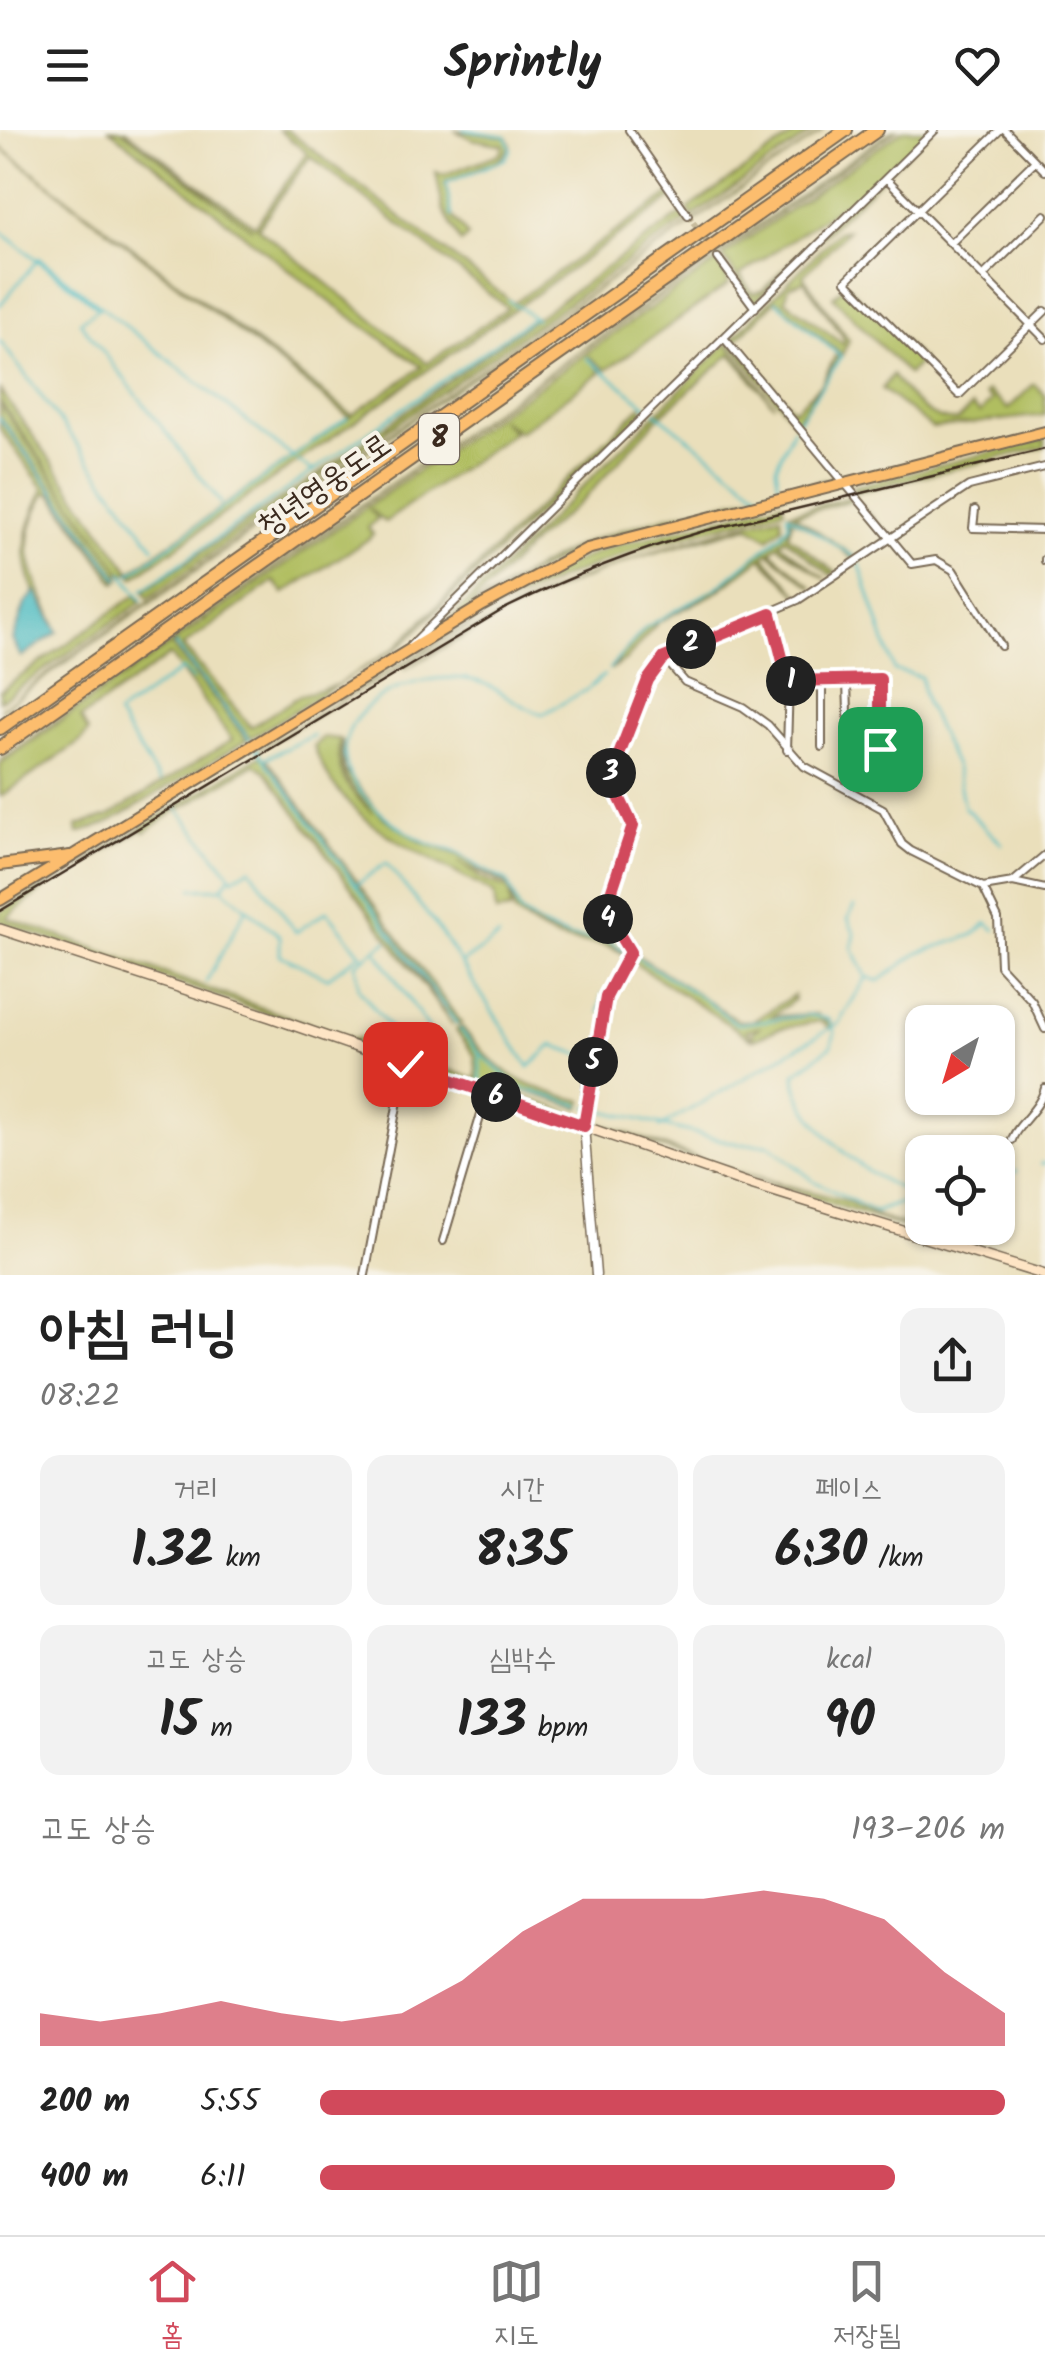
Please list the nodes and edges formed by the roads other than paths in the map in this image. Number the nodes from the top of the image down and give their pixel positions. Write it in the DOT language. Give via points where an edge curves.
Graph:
graph roads {
  1 [pos="629,130"];
  2 [pos="846,130"];
  3 [pos="877,130"];
  4 [pos="935,130"];
  5 [pos="1002,130"];
  6 [pos="1035,161"];
  7 [pos="1045,171"];
  8 [pos="887,179"];
  9 [pos="918,210"];
  10 [pos="688,215"];
  11 [pos="1045,215"];
  12 [pos="951,243"];
  13 [pos="718,258"];
  14 [pos="983,276"];
  15 [pos="754,308"];
  16 [pos="1045,310"];
  17 [pos="1031,324"];
  18 [pos="724,338"];
  19 [pos="1045,338"];
  20 [pos="1045,432"];
  21 [pos="1045,467"];
  22 [pos="844,483"];
  23 [pos="975,510"];
  24 [pos="1045,530"];
  25 [pos="893,536"];
  26 [pos="771,614"];
  27 [pos="1001,646"];
  28 [pos="664,658"];
  29 [pos="396,660"];
  30 [pos="847,680"];
  31 [pos="788,681"];
  32 [pos="822,681"];
  33 [pos="4,723"];
  34 [pos="849,744"];
  35 [pos="822,747"];
  36 [pos="0,748"];
  37 [pos="880,749"];
  38 [pos="787,750"];
  39 [pos="80,854"];
  40 [pos="1045,855"];
  41 [pos="0,864"];
  42 [pos="1012,882"];
  43 [pos="983,887"];
  44 [pos="1045,889"];
  45 [pos="0,900"];
  46 [pos="0,929"];
  47 [pos="1045,1029"];
  48 [pos="405,1064"];
  49 [pos="1045,1088"];
  50 [pos="487,1094"];
  51 [pos="584,1126"];
  52 [pos="1013,1135"];
  53 [pos="443,1241"];
  54 [pos="1045,1274"];
  55 [pos="366,1275"];
  56 [pos="596,1275"];
  1 -- 10 [label="street"];
  2 -- 33 [label="highway, 청년영웅도로 / 8"];
  3 -- 36 [label="highway, 청년영웅도로 / 8"];
  4 -- 8 [label="street"];
  5 -- 6 [label="street"];
  5 -- 9 [label="street"];
  6 -- 7 [label="street"];
  6 -- 12 [label="street"];
  8 -- 9 [label="street"];
  8 -- 15 [label="street"];
  9 -- 12 [label="street"];
  9 -- 17 [label="street" via="846,281 958,396"];
  11 -- 14 [label="street"];
  12 -- 14 [label="street"];
  13 -- 15 [label="street"];
  14 -- 17 [label="street"];
  15 -- 18 [label="street"];
  16 -- 17 [label="street"];
  17 -- 19 [label="street"];
  18 -- 22 [label="street"];
  18 -- 29 [label="street"];
  20 -- 22 [label="main road"];
  21 -- 25 [label="street" via="969,486"];
  22 -- 25 [label="street"];
  22 -- 29 [label="main road" via="587,549"];
  23 -- 24 [label="street" via="973,528"];
  25 -- 26 [label="street"];
  25 -- 27 [label="street" via="912,564 936,560 953,570"];
  26 -- 28 [label="street"];
  26 -- 31 [label="street"];
  28 -- 38 [label="street" via="686,682 755,715"];
  28 -- 51 [label="street" via="648,680 610,778 633,826 605,911 628,954 606,997"];
  29 -- 39 [label="main road"];
  30 -- 32 [label="street"];
  30 -- 34 [label="street"];
  30 -- 37 [label="street" via="880,679"];
  31 -- 32 [label="street"];
  31 -- 38 [label="street"];
  32 -- 35 [label="street"];
  38 -- 43 [label="street" via="882,809 911,851"];
  39 -- 41 [label="main road"];
  39 -- 45 [label="main road"];
  40 -- 42 [label="street"];
  42 -- 43 [label="street"];
  42 -- 44 [label="street"];
  43 -- 47 [label="street" via="998,918 1000,966 1032,1001"];
  46 -- 48 [label="main road"];
  48 -- 50 [label="main road"];
  48 -- 55 [label="street"];
  49 -- 52 [label="street" via="1037,1110"];
  50 -- 51 [label="main road"];
  50 -- 53 [label="street"];
  51 -- 54 [label="main road"];
  51 -- 56 [label="street"];
}
